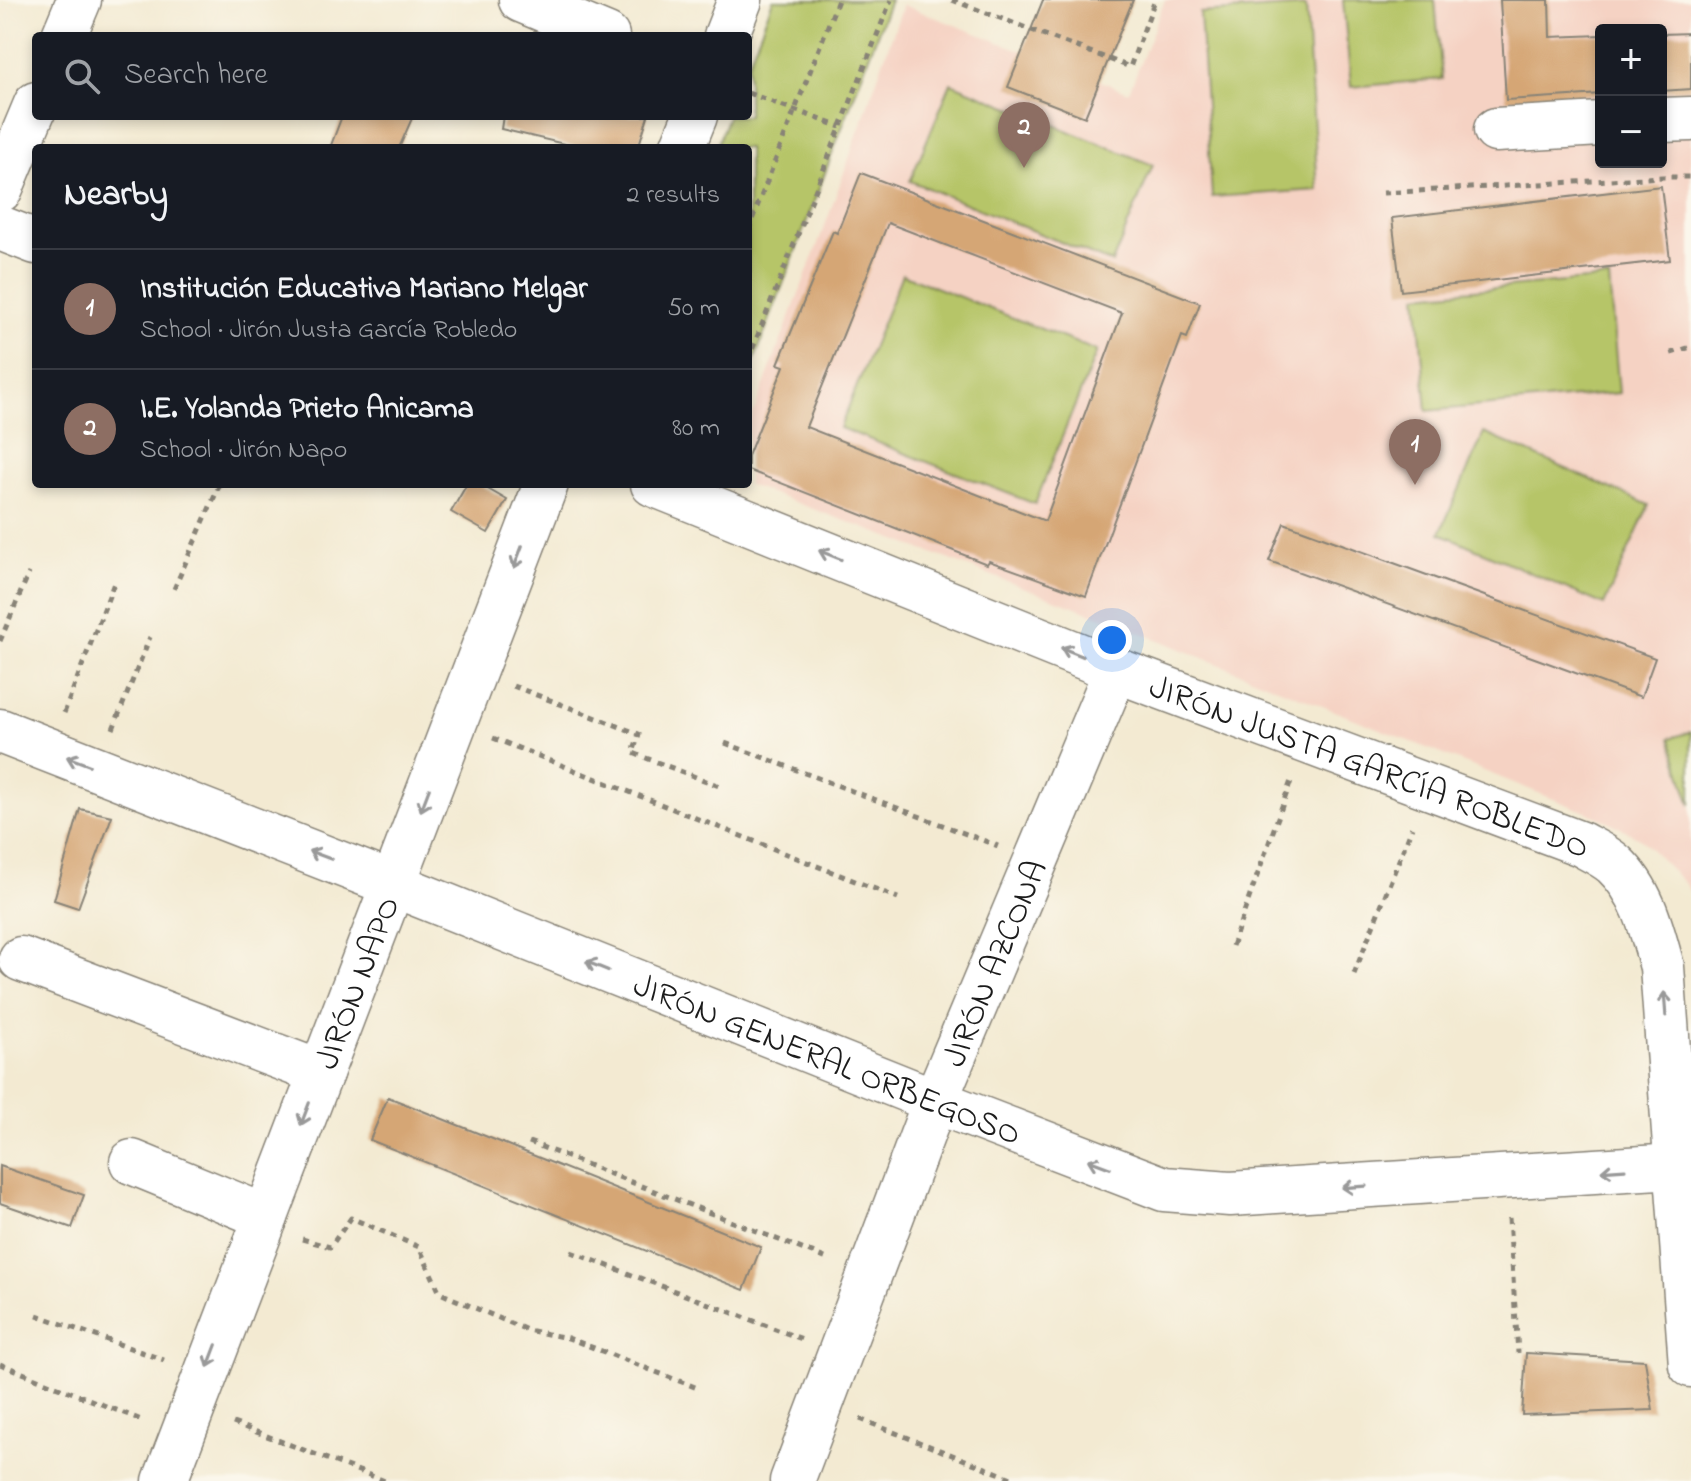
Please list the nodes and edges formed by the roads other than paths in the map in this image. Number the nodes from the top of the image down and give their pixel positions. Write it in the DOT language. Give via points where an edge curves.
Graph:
graph roads {
  1 [pos="79,0"];
  2 [pos="521,0"];
  3 [pos="740,0"];
  4 [pos="66,32"];
  5 [pos="597,32"];
  6 [pos="728,32"];
  7 [pos="32,114"];
  8 [pos="1691,119"];
  9 [pos="693,120"];
  10 [pos="1667,120"];
  11 [pos="1595,124"];
  12 [pos="1496,130"];
  13 [pos="684,144"];
  14 [pos="0,190"];
  15 [pos="0,228"];
  16 [pos="32,240"];
  17 [pos="544,488"];
  18 [pos="663,488"];
  19 [pos="1116,670"];
  20 [pos="0,731"];
  21 [pos="392,884"];
  22 [pos="21,959"];
  23 [pos="321,1073"];
  24 [pos="935,1101"];
  25 [pos="132,1162"];
  26 [pos="1684,1166"];
  27 [pos="264,1222"];
  28 [pos="1691,1365"];
  29 [pos="165,1481"];
  30 [pos="792,1481"];
  1 -- 4 [label="street"];
  2 -- 5 [label="street"];
  3 -- 6 [label="street"];
  7 -- 14 [label="street"];
  8 -- 10 [label="street"];
  9 -- 13 [label="street"];
  11 -- 12 [label="street"];
  15 -- 16 [label="street"];
  17 -- 21 [label="street, JIRÓN NAPO, one-way"];
  19 -- 18 [label="street, JIRÓN JUSTA GARCÍA ROBLEDO, one-way"];
  19 -- 24 [label="street, JIRÓN AZCONA"];
  26 -- 19 [label="street, JIRÓN JUSTA GARCÍA ROBLEDO, one-way" via="1662,967 1636,891 1613,863 1581,844"];
  21 -- 20 [label="street, JIRÓN GENERAL ORBEGOSO, one-way"];
  21 -- 23 [label="street, JIRÓN NAPO"];
  24 -- 21 [label="street, JIRÓN GENERAL ORBEGOSO, one-way"];
  22 -- 23 [label="street"];
  23 -- 27 [label="street, JIRÓN NAPO, one-way"];
  26 -- 24 [label="street, JIRÓN GENERAL ORBEGOSO, one-way" via="1230,1194 1164,1189"];
  24 -- 30 [label="street, JIRÓN AZCONA"];
  25 -- 27 [label="street"];
  26 -- 28 [label="street, JIRÓN JUSTA GARCÍA ROBLEDO"];
  27 -- 29 [label="street, JIRÓN NAPO, one-way"];
}
